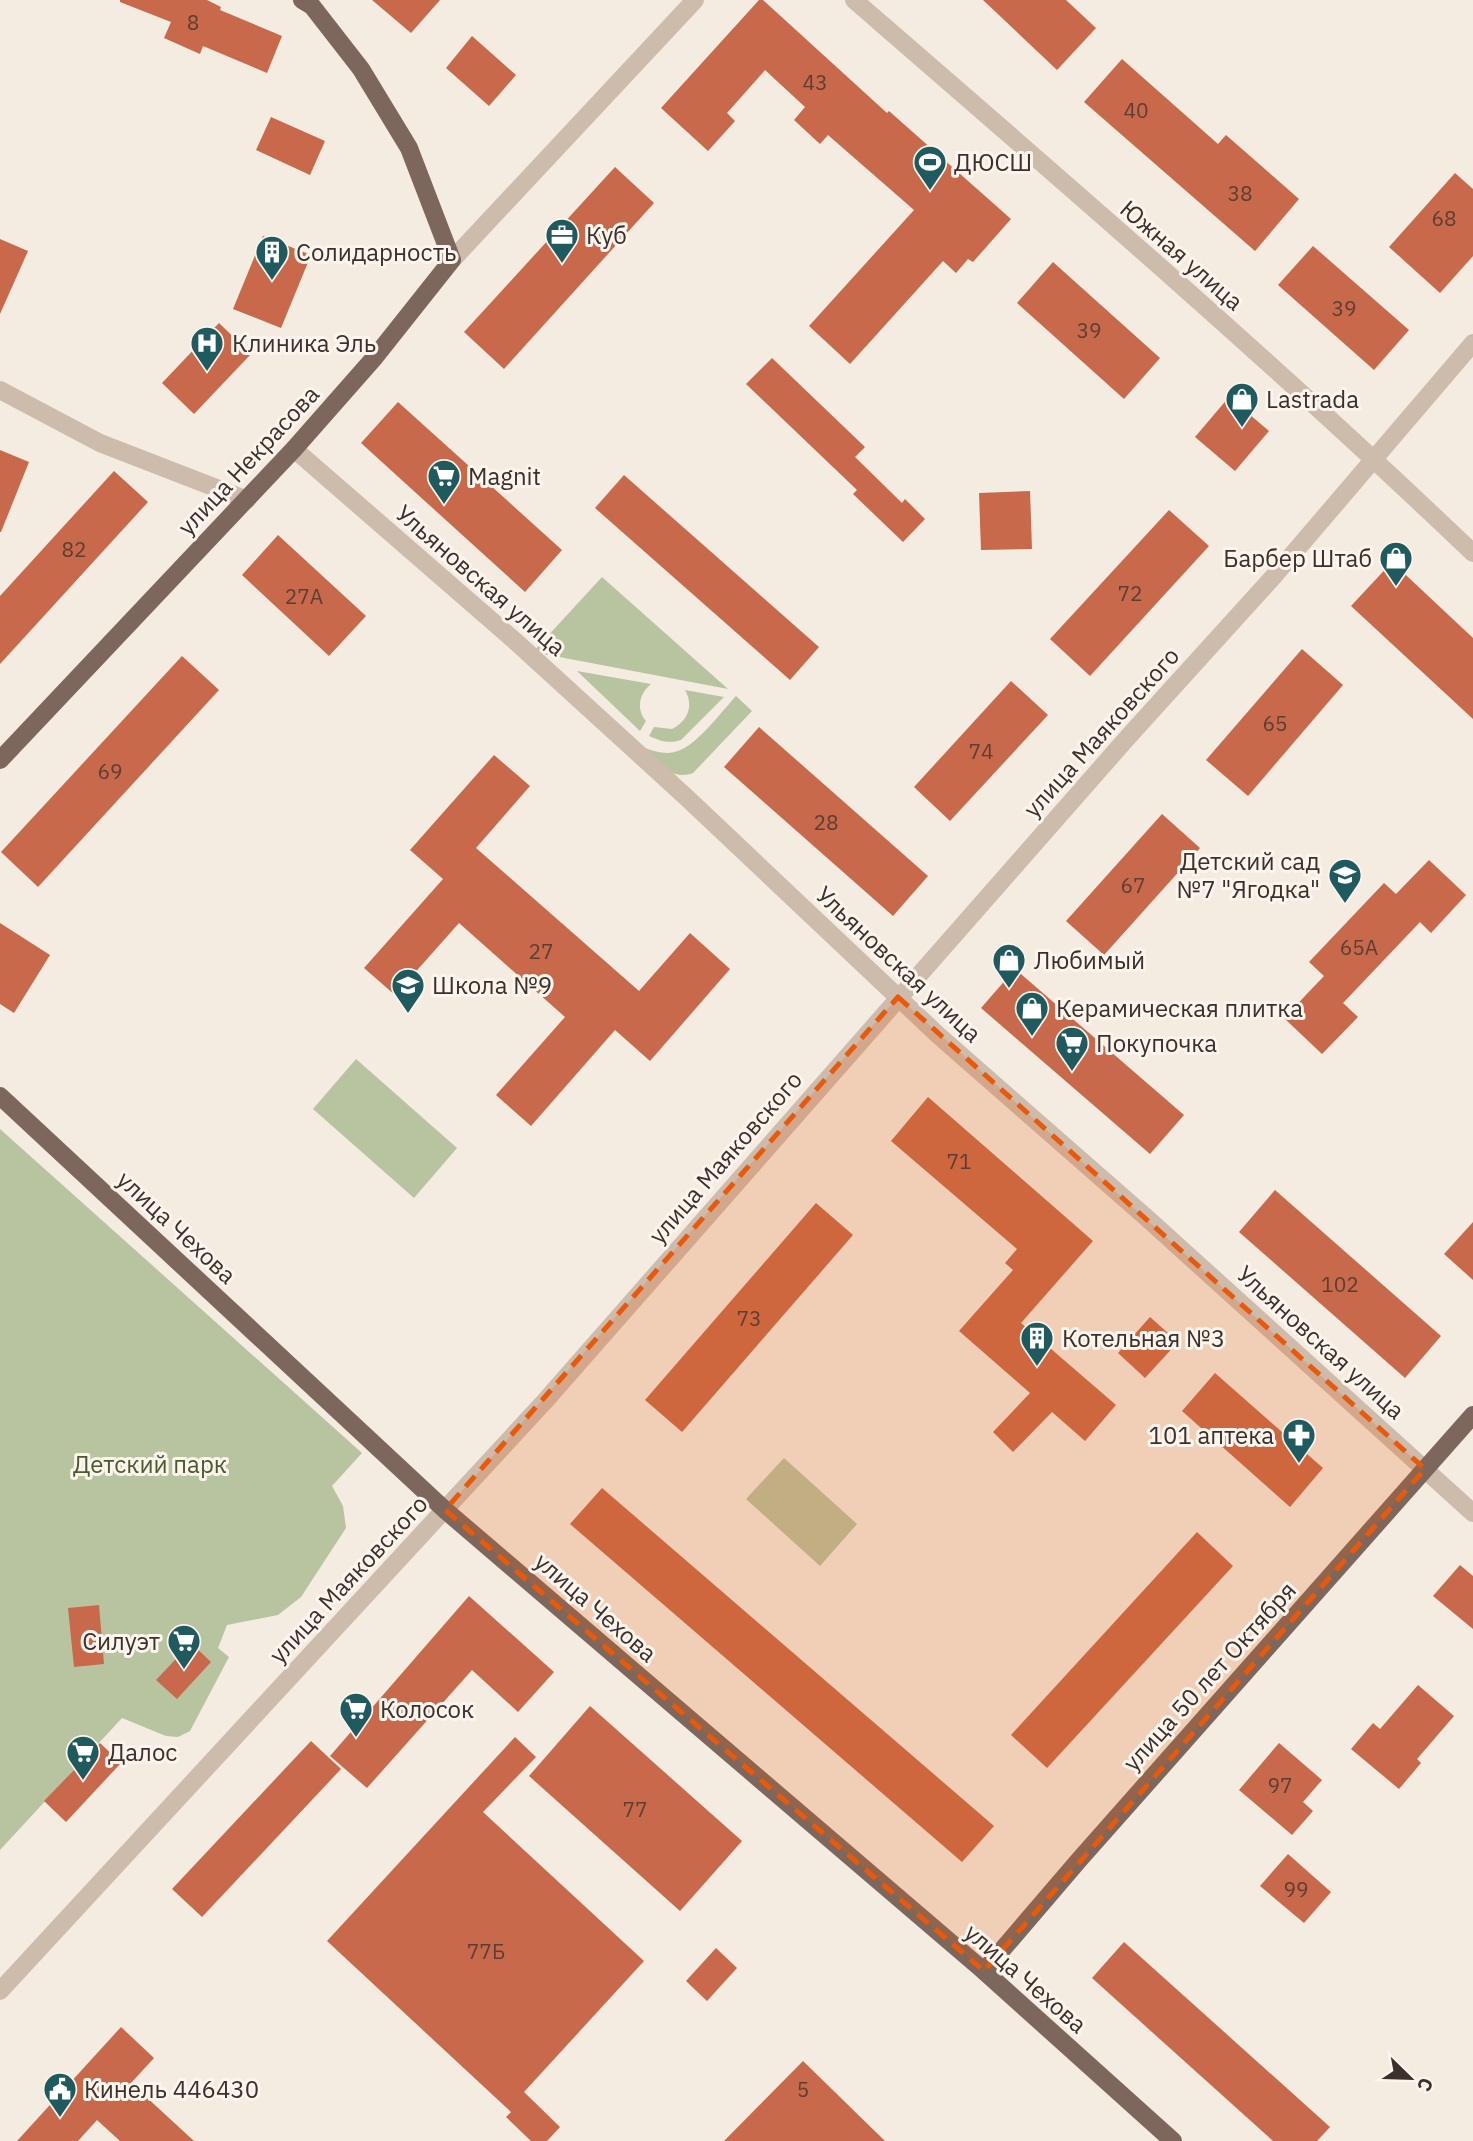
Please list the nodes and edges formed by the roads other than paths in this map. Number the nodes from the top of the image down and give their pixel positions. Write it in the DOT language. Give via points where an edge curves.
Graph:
graph roads {
  1 [pos="302,0"];
  2 [pos="695,0"];
  3 [pos="854,0"];
  4 [pos="453,260"];
  5 [pos="1473,343"];
  6 [pos="0,390"];
  7 [pos="294,449"];
  8 [pos="1373,459"];
  9 [pos="247,500"];
  10 [pos="1473,553"];
  11 [pos="0,760"];
  12 [pos="898,997"];
  13 [pos="0,1096"];
  14 [pos="1473,1415"];
  15 [pos="1425,1469"];
  16 [pos="445,1510"];
  17 [pos="1473,1513"];
  18 [pos="984,1971"];
  19 [pos="0,1991"];
  20 [pos="1173,2141"];
  1 -- 4 [label="main road" via="312,6 361,69 409,148"];
  2 -- 4 [label="street, улица Некрасова"];
  3 -- 8 [label="street, Южная улица"];
  4 -- 7 [label="main road, улица Некрасова"];
  5 -- 8 [label="street, улица Маяковского"];
  6 -- 9 [label="street" via="100,443"];
  7 -- 9 [label="main road, улица Некрасова"];
  7 -- 12 [label="street, Ульяновская улица" via="515,641"];
  8 -- 10 [label="street, Южная улица"];
  8 -- 12 [label="street, улица Маяковского"];
  9 -- 11 [label="main road, улица Некрасова"];
  12 -- 15 [label="street, Ульяновская улица"];
  12 -- 16 [label="street, улица Маяковского"];
  13 -- 16 [label="main road, улица Чехова"];
  14 -- 15 [label="main road, улица 50 лет Октября"];
  15 -- 17 [label="street, Ульяновская улица"];
  15 -- 18 [label="main road, улица 50 лет Октября"];
  16 -- 18 [label="main road, улица Чехова"];
  16 -- 19 [label="street, улица Маяковского"];
  18 -- 20 [label="main road, улица Чехова"];
}
